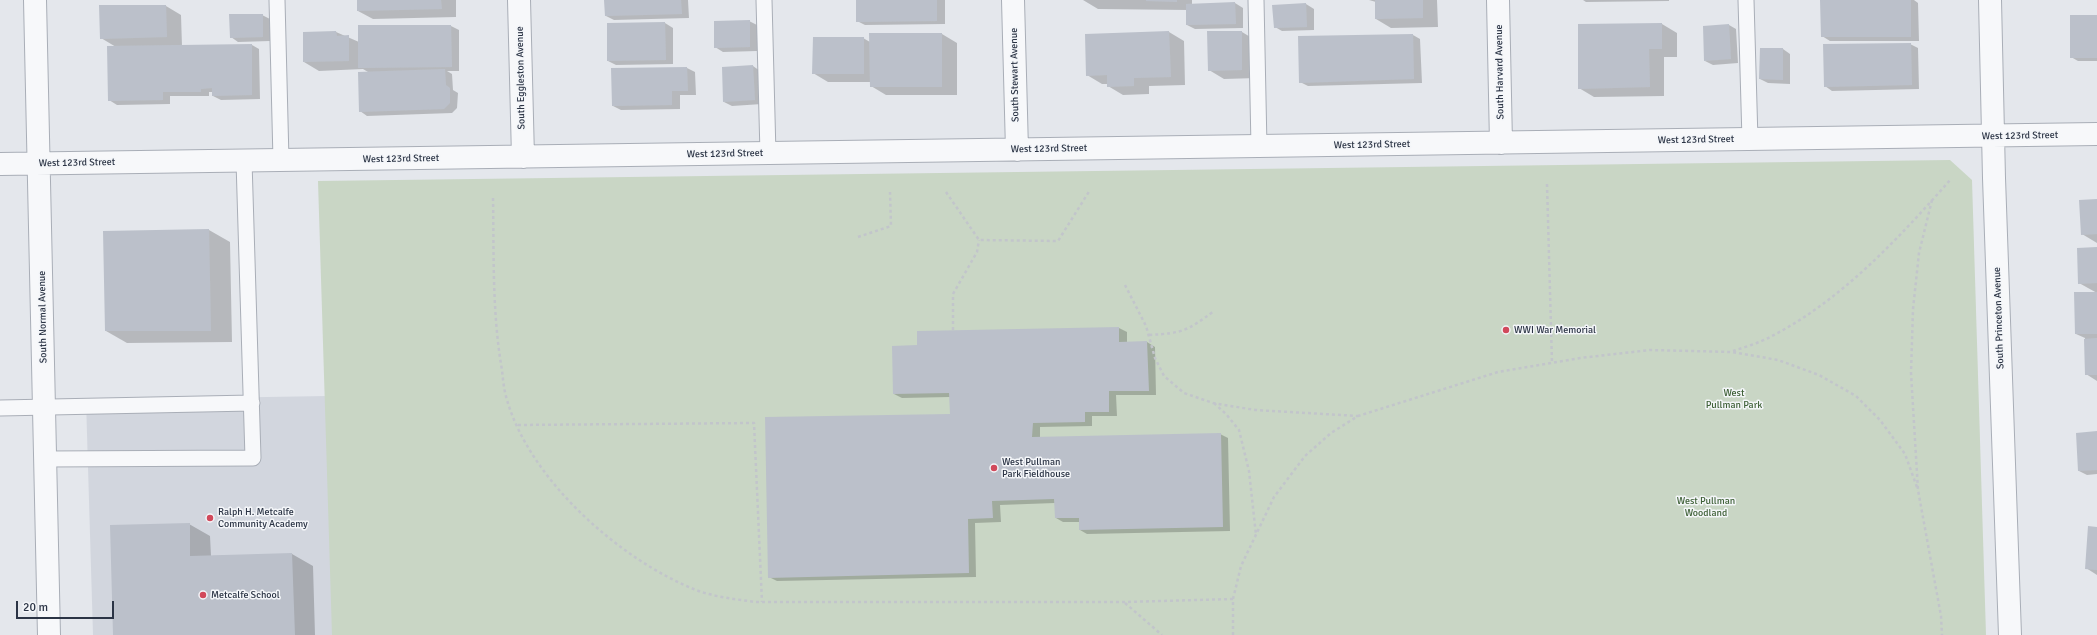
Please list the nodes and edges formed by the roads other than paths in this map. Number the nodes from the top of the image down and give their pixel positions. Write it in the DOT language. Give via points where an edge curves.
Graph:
graph roads {
  1 [pos="34,0"];
  2 [pos="277,0"];
  3 [pos="519,0"];
  4 [pos="764,0"];
  5 [pos="1014,0"];
  6 [pos="1256,0"];
  7 [pos="1498,0"];
  8 [pos="1746,0"];
  9 [pos="1990,0"];
  10 [pos="2097,134"];
  11 [pos="1993,136"];
  12 [pos="1750,140"];
  13 [pos="1501,143"];
  14 [pos="1259,147"];
  15 [pos="1017,150"];
  16 [pos="768,154"];
  17 [pos="523,157"];
  18 [pos="280,160"];
  19 [pos="244,161"];
  20 [pos="0,164"];
  21 [pos="39,164"];
  22 [pos="252,403"];
  23 [pos="45,407"];
  24 [pos="0,408"];
  25 [pos="46,459"];
  26 [pos="50,635"];
  27 [pos="2010,635"];
  1 -- 21 [label="street, South Normal Avenue"];
  2 -- 18 [label="lane"];
  3 -- 17 [label="street, South Eggleston Avenue"];
  4 -- 16 [label="lane"];
  5 -- 15 [label="street, South Stewart Avenue"];
  6 -- 14 [label="lane"];
  7 -- 13 [label="street, South Harvard Avenue"];
  8 -- 12 [label="lane"];
  9 -- 11 [label="street, South Princeton Avenue"];
  10 -- 11 [label="street, West 123rd Street"];
  11 -- 12 [label="street, West 123rd Street"];
  11 -- 27 [label="street, South Princeton Avenue"];
  12 -- 13 [label="street, West 123rd Street"];
  13 -- 14 [label="street, West 123rd Street"];
  14 -- 15 [label="street, West 123rd Street"];
  15 -- 16 [label="street, West 123rd Street"];
  16 -- 17 [label="street, West 123rd Street"];
  17 -- 18 [label="street, West 123rd Street"];
  18 -- 19 [label="street, West 123rd Street"];
  19 -- 21 [label="street, West 123rd Street"];
  19 -- 22 [label="lane"];
  20 -- 21 [label="street, West 123rd Street"];
  21 -- 23 [label="street, South Normal Avenue"];
  22 -- 23 [label="lane"];
  22 -- 25 [label="lane" via="253,458"];
  23 -- 24 [label="lane"];
  23 -- 25 [label="street, South Normal Avenue"];
  25 -- 26 [label="street, South Normal Avenue"];
}
